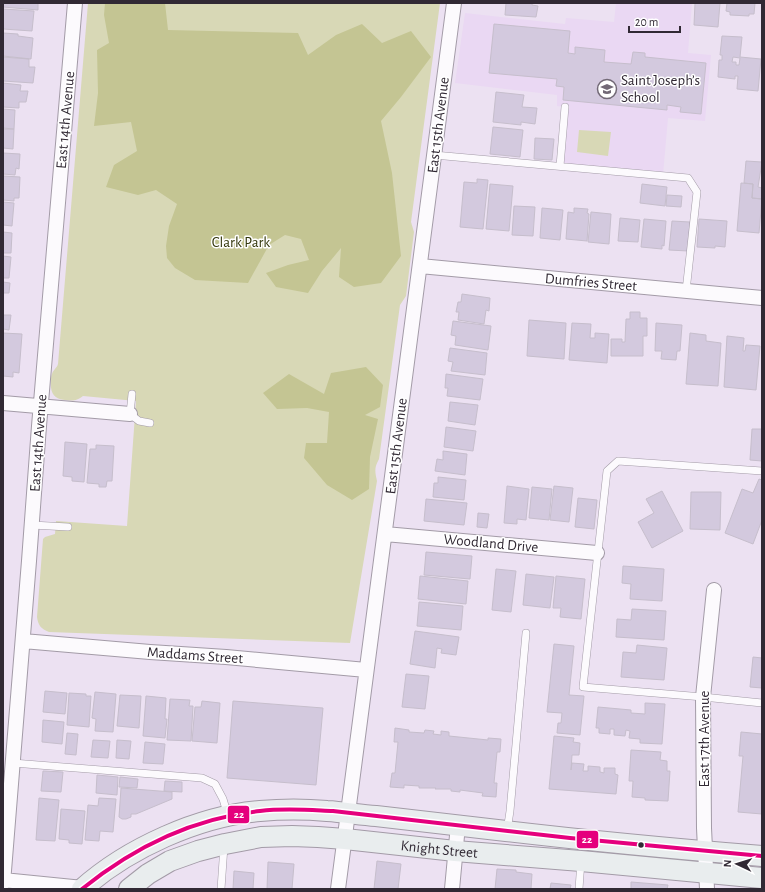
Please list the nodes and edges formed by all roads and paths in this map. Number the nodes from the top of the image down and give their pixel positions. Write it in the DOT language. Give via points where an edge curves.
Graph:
graph roads {
  1 [pos="75,3"];
  2 [pos="454,3"];
  3 [pos="565,107"];
  4 [pos="434,155"];
  5 [pos="560,166"];
  6 [pos="420,266"];
  7 [pos="686,291"];
  8 [pos="762,298"];
  9 [pos="132,394"];
  10 [pos="3,403"];
  11 [pos="41,407"];
  12 [pos="130,414"];
  13 [pos="150,423"];
  14 [pos="762,471"];
  15 [pos="32,525"];
  16 [pos="68,527"];
  17 [pos="385,534"];
  18 [pos="597,553"];
  19 [pos="714,590"];
  20 [pos="526,633"];
  21 [pos="23,641"];
  22 [pos="366,670"];
  23 [pos="703,697"];
  24 [pos="762,704"];
  25 [pos="13,763"];
  26 [pos="348,813"];
  27 [pos="228,816"];
  28 [pos="458,825"];
  29 [pos="507,831"];
  30 [pos="345,839"];
  31 [pos="224,844"];
  32 [pos="455,851"];
  33 [pos="706,851"];
  34 [pos="762,856"];
  35 [pos="581,861"];
  36 [pos="762,878"];
  37 [pos="3,881"];
  38 [pos="707,881"];
  39 [pos="83,888"];
  40 [pos="129,889"];
  41 [pos="221,889"];
  42 [pos="338,889"];
  43 [pos="452,889"];
  44 [pos="579,889"];
  1 -- 11 [label="street, East 14th Avenue"];
  2 -- 4 [label="street, East 15th Avenue"];
  3 -- 5 [label="lane"];
  4 -- 5 [label="lane"];
  4 -- 6 [label="street, East 15th Avenue"];
  5 -- 7 [label="lane" via="688,178 697,192"];
  6 -- 7 [label="street, Dumfries Street"];
  6 -- 17 [label="street, East 15th Avenue"];
  7 -- 8 [label="street, Dumfries Street"];
  9 -- 12 [label="lane"];
  10 -- 11 [label="street"];
  11 -- 12 [label="street"];
  11 -- 15 [label="street, East 14th Avenue"];
  12 -- 13 [label="lane" via="139,421"];
  14 -- 18 [label="lane" via="618,461 607,471"];
  15 -- 16 [label="lane"];
  15 -- 21 [label="street, East 14th Avenue"];
  17 -- 18 [label="street, Woodland Drive"];
  17 -- 22 [label="street, East 15th Avenue"];
  18 -- 23 [label="lane" via="583,687"];
  19 -- 23 [label="street, East 17th Avenue"];
  20 -- 29 [label="lane"];
  21 -- 22 [label="street, Maddams Street"];
  21 -- 25 [label="street, East 14th Avenue"];
  22 -- 26 [label="street, East 15th Avenue"];
  23 -- 24 [label="lane"];
  23 -- 33 [label="street, East 17th Avenue"];
  25 -- 27 [label="lane" via="202,778 214,784 223,798"];
  25 -- 37 [label="street, East 14th Avenue"];
  26 -- 27 [label="main road, Knight Street" via="291,810 259,811"];
  26 -- 28 [label="main road, Knight Street"];
  26 -- 30 [label="street, East 15th Avenue"];
  27 -- 39 [label="main road, Knight Street" via="162,838 103,872"];
  28 -- 29 [label="main road, Knight Street"];
  28 -- 32 [label="street"];
  29 -- 33 [label="main road, Knight Street"];
  30 -- 31 [label="main road, Knight Street" via="318,836 261,837"];
  30 -- 32 [label="main road, Knight Street"];
  30 -- 42 [label="street, East 15th Avenue"];
  31 -- 40 [label="main road, Knight Street" via="170,862 148,874"];
  31 -- 41 [label="lane"];
  32 -- 35 [label="main road, Knight Street"];
  32 -- 43 [label="street"];
  33 -- 34 [label="main road, Knight Street"];
  33 -- 38 [label="street, East 17th Avenue"];
  35 -- 38 [label="main road, Knight Street"];
  35 -- 44 [label="lane"];
  36 -- 38 [label="main road, Knight Street"];
  37 -- 39 [label="street"];
}
